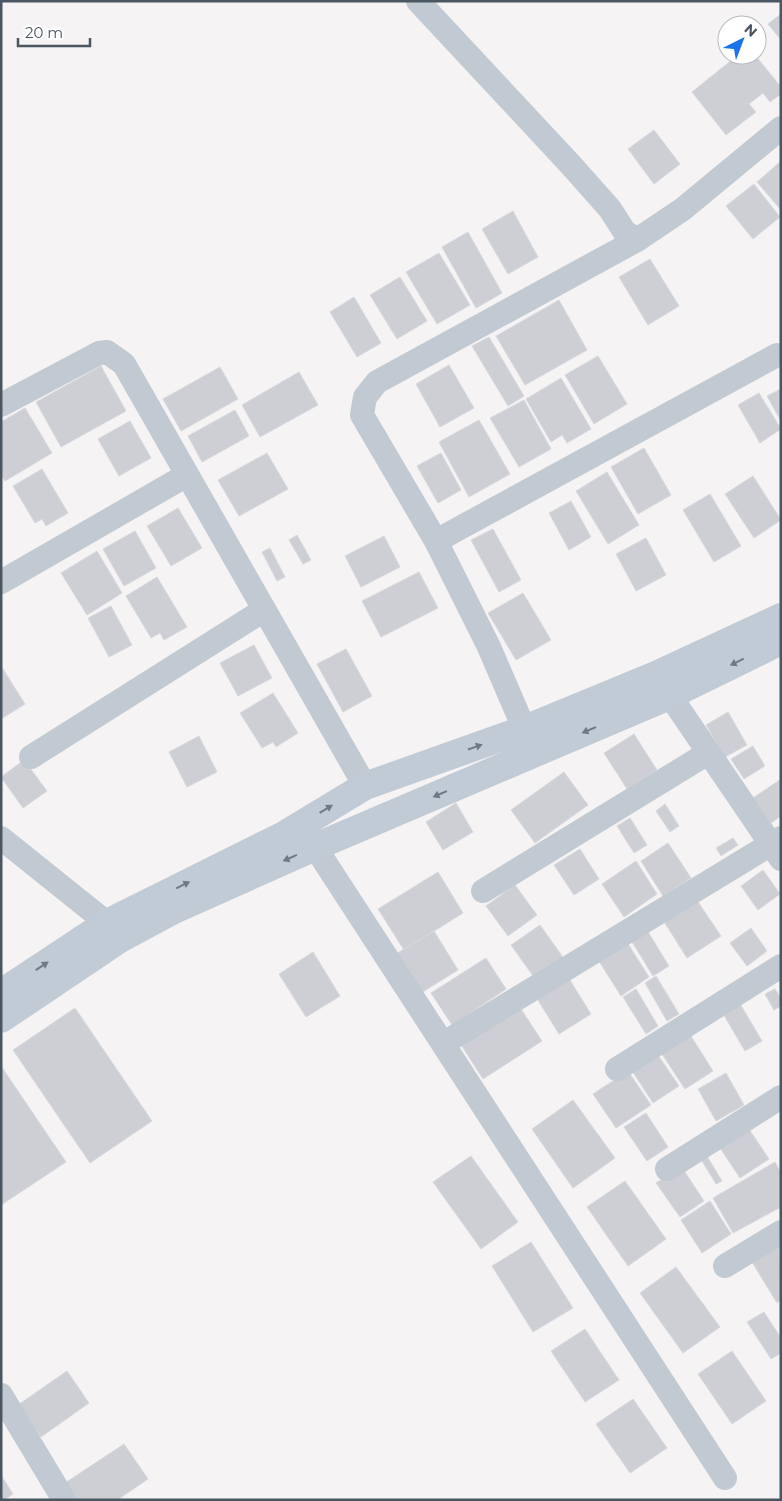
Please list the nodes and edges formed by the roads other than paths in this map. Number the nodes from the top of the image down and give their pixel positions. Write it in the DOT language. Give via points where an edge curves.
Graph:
graph roads {
  1 [pos="418,1"];
  2 [pos="781,128"];
  3 [pos="637,240"];
  4 [pos="776,355"];
  5 [pos="1,405"];
  6 [pos="187,475"];
  7 [pos="436,541"];
  8 [pos="1,582"];
  9 [pos="264,610"];
  10 [pos="781,617"];
  11 [pos="781,641"];
  12 [pos="663,686"];
  13 [pos="530,741"];
  14 [pos="708,753"];
  15 [pos="31,757"];
  16 [pos="365,786"];
  17 [pos="1,838"];
  18 [pos="315,847"];
  19 [pos="778,847"];
  20 [pos="482,891"];
  21 [pos="107,923"];
  22 [pos="781,966"];
  23 [pos="1,992"];
  24 [pos="1,1019"];
  25 [pos="444,1043"];
  26 [pos="617,1069"];
  27 [pos="781,1097"];
  28 [pos="667,1169"];
  29 [pos="781,1232"];
  30 [pos="726,1266"];
  31 [pos="1,1395"];
  32 [pos="725,1478"];
  33 [pos="64,1500"];
  1 -- 3 [label="street" via="570,164 610,209 624,231"];
  2 -- 3 [label="street" via="683,209"];
  3 -- 7 [label="street" via="377,382 365,397 362,415"];
  4 -- 7 [label="street"];
  5 -- 6 [label="street" via="99,352 107,352 124,364"];
  6 -- 8 [label="street"];
  6 -- 9 [label="street"];
  7 -- 13 [label="street" via="489,647"];
  9 -- 15 [label="street"];
  9 -- 16 [label="street"];
  10 -- 12 [label="main road"];
  11 -- 12 [label="main road, one-way"];
  12 -- 13 [label="main road"];
  12 -- 14 [label="street"];
  16 -- 13 [label="main road, one-way"];
  13 -- 18 [label="main road, one-way"];
  14 -- 19 [label="street"];
  14 -- 20 [label="street"];
  21 -- 16 [label="main road, one-way" via="284,836"];
  17 -- 21 [label="street"];
  18 -- 24 [label="main road, one-way" via="143,926"];
  18 -- 25 [label="street"];
  19 -- 25 [label="street"];
  23 -- 21 [label="main road, one-way"];
  22 -- 26 [label="street"];
  25 -- 32 [label="street"];
  27 -- 28 [label="street"];
  29 -- 30 [label="street"];
  31 -- 33 [label="street"];
}
